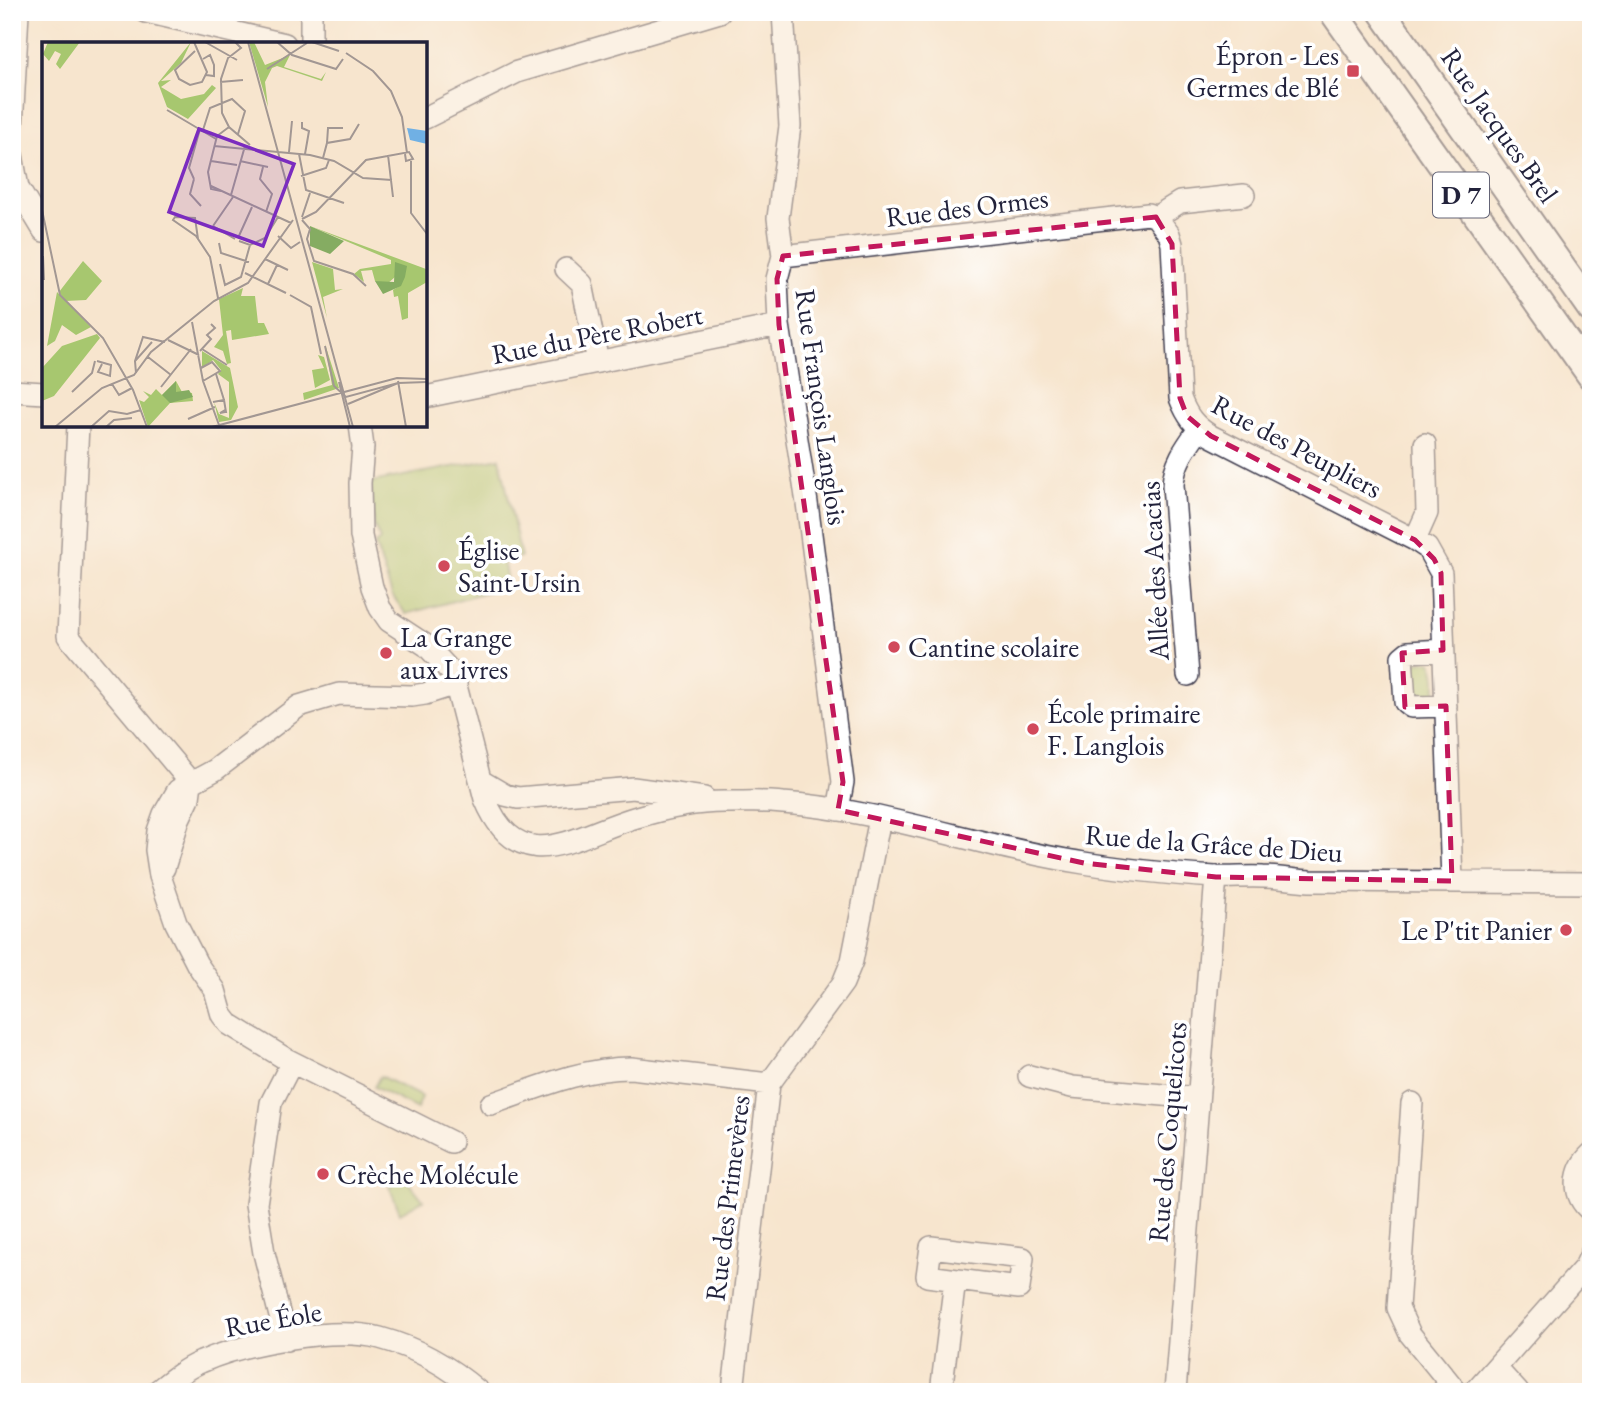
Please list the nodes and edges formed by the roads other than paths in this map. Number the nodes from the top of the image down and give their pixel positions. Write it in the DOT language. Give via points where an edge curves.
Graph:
graph roads {
  1 [pos="18,12"];
  2 [pos="146,12"];
  3 [pos="311,12"];
  4 [pos="720,12"];
  5 [pos="783,12"];
  6 [pos="1333,12"];
  7 [pos="1382,12"];
  8 [pos="657,21"];
  9 [pos="276,42"];
  10 [pos="311,42"];
  11 [pos="427,117"];
  12 [pos="12,128"];
  13 [pos="12,155"];
  14 [pos="1244,195"];
  15 [pos="1156,217"];
  16 [pos="42,228"];
  17 [pos="783,256"];
  18 [pos="566,269"];
  19 [pos="1591,309"];
  20 [pos="779,325"];
  21 [pos="598,362"];
  22 [pos="1591,376"];
  23 [pos="12,391"];
  24 [pos="42,393"];
  25 [pos="427,397"];
  26 [pos="78,427"];
  27 [pos="360,427"];
  28 [pos="1199,429"];
  29 [pos="1425,444"];
  30 [pos="1415,540"];
  31 [pos="1443,650"];
  32 [pos="1188,675"];
  33 [pos="456,684"];
  34 [pos="1446,706"];
  35 [pos="483,782"];
  36 [pos="191,783"];
  37 [pos="518,798"];
  38 [pos="712,802"];
  39 [pos="838,810"];
  40 [pos="880,818"];
  41 [pos="507,834"];
  42 [pos="1216,877"];
  43 [pos="1452,881"];
  44 [pos="1591,883"];
  45 [pos="292,1062"];
  46 [pos="1029,1076"];
  47 [pos="769,1084"];
  48 [pos="1198,1098"];
  49 [pos="1412,1103"];
  50 [pos="491,1104"];
  51 [pos="451,1142"];
  52 [pos="1591,1154"];
  53 [pos="1591,1211"];
  54 [pos="1591,1254"];
  55 [pos="955,1280"];
  56 [pos="286,1340"];
  57 [pos="1496,1368"];
  58 [pos="730,1389"];
  59 [pos="156,1392"];
  60 [pos="479,1392"];
  61 [pos="941,1392"];
  62 [pos="1175,1392"];
  63 [pos="1457,1392"];
  64 [pos="1474,1392"];
  65 [pos="1518,1392"];
  1 -- 12 [label="street"];
  2 -- 9 [label="street"];
  3 -- 10 [label="street"];
  4 -- 8 [label="street"];
  5 -- 17 [label="street, Rue François Langlois" via="790,126 778,218"];
  6 -- 22 [label="main road, D 7"];
  7 -- 19 [label="main road, Rue Jacques Brel / D 7"];
  8 -- 11 [label="street" via="517,72"];
  13 -- 16 [label="street" via="18,188"];
  14 -- 15 [label="street" via="1180,202"];
  15 -- 17 [label="street, Rue des Ormes" via="1148,214"];
  15 -- 28 [label="street, Rue des Peupliers" via="1172,244 1180,398"];
  17 -- 20 [label="street, Rue François Langlois" via="777,279"];
  18 -- 21 [label="street" via="582,284"];
  20 -- 21 [label="street, Rue du Père Robert"];
  20 -- 39 [label="street, Rue François Langlois" via="843,782"];
  21 -- 25 [label="street, Rue du Père Robert"];
  23 -- 24 [label="street"];
  26 -- 36 [label="street" via="68,636"];
  27 -- 33 [label="street" via="361,536 372,587 389,621 439,656"];
  28 -- 30 [label="street, Rue des Peupliers"];
  28 -- 32 [label="street, Allée des Acacias" via="1182,453 1173,485"];
  29 -- 30 [label="street, Rue des Peupliers" via="1427,513"];
  30 -- 31 [label="street, Rue des Peupliers" via="1427,548 1441,573"];
  31 -- 34 [label="street, Rue des Peupliers"];
  31 -- 34 [label="street" via="1408,652 1402,657 1405,702 1411,707"];
  33 -- 35 [label="street"];
  33 -- 36 [label="street" via="425,694 339,694 299,706"];
  34 -- 43 [label="street, Rue des Peupliers"];
  35 -- 37 [label="street"];
  35 -- 41 [label="street" via="491,813"];
  36 -- 45 [label="street" via="160,876 176,923 229,1024"];
  37 -- 38 [label="street" via="633,788"];
  37 -- 41 [label="street"];
  38 -- 39 [label="street, Rue de la Grâce de Dieu" via="784,803"];
  38 -- 41 [label="street" via="639,816 551,847 528,846"];
  39 -- 40 [label="street, Rue de la Grâce de Dieu"];
  40 -- 42 [label="street, Rue de la Grâce de Dieu" via="1084,863"];
  40 -- 47 [label="street, Rue des Primevères" via="852,961 843,983"];
  42 -- 43 [label="street, Rue de la Grâce de Dieu"];
  42 -- 48 [label="street, Rue des Coquelicots"];
  43 -- 44 [label="street, Rue de la Grâce de Dieu"];
  45 -- 51 [label="street"];
  45 -- 56 [label="street" via="271,1103 256,1204"];
  46 -- 48 [label="street" via="1072,1087"];
  47 -- 50 [label="street" via="613,1068 570,1077"];
  47 -- 58 [label="street, Rue des Primevères"];
  48 -- 62 [label="street, Rue des Coquelicots"];
  49 -- 63 [label="street" via="1398,1308 1410,1334"];
  52 -- 53 [label="street" via="1582,1164 1577,1187"];
  54 -- 57 [label="street" via="1585,1267"];
  55 -- 61 [label="street"];
  56 -- 59 [label="street, Rue Éole" via="201,1362"];
  56 -- 60 [label="street, Rue Éole" via="311,1335 378,1338 428,1357"];
  57 -- 64 [label="street"];
  57 -- 65 [label="street"];
}
